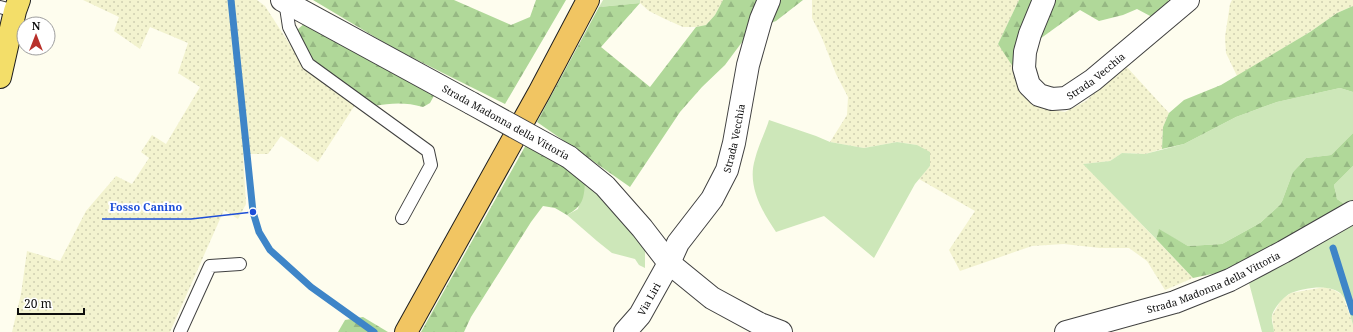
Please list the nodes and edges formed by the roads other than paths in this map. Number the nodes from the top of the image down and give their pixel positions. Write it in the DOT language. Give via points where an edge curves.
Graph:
graph roads {
  1 [pos="588,0"];
  2 [pos="769,0"];
  3 [pos="1044,0"];
  4 [pos="1188,0"];
  5 [pos="283,1"];
  6 [pos="12,4"];
  7 [pos="0,77"];
  8 [pos="1353,212"];
  9 [pos="402,218"];
  10 [pos="669,263"];
  11 [pos="240,264"];
  12 [pos="180,332"];
  13 [pos="406,332"];
  14 [pos="625,332"];
  15 [pos="781,332"];
  16 [pos="1066,332"];
  1 -- 13 [label="highway"];
  2 -- 10 [label="street, Strada Vecchia" via="748,65 727,170 712,199 678,243"];
  3 -- 4 [label="street, Strada Vecchia" via="1030,34 1024,68 1029,85 1039,95 1052,99 1066,98 1093,80"];
  5 -- 9 [label="lane" via="289,27 308,64 428,151 431,165"];
  5 -- 10 [label="street, Strada Madonna della Vittoria, bridge" via="569,157 605,186"];
  6 -- 7 [label="main road"];
  8 -- 16 [label="street, Strada Madonna della Vittoria" via="1230,280 1175,302"];
  10 -- 14 [label="street, Via Liri" via="640,315"];
  10 -- 15 [label="street, Strada Madonna della Vittoria" via="712,298 760,324"];
  11 -- 12 [label="lane" via="210,266"];
}
